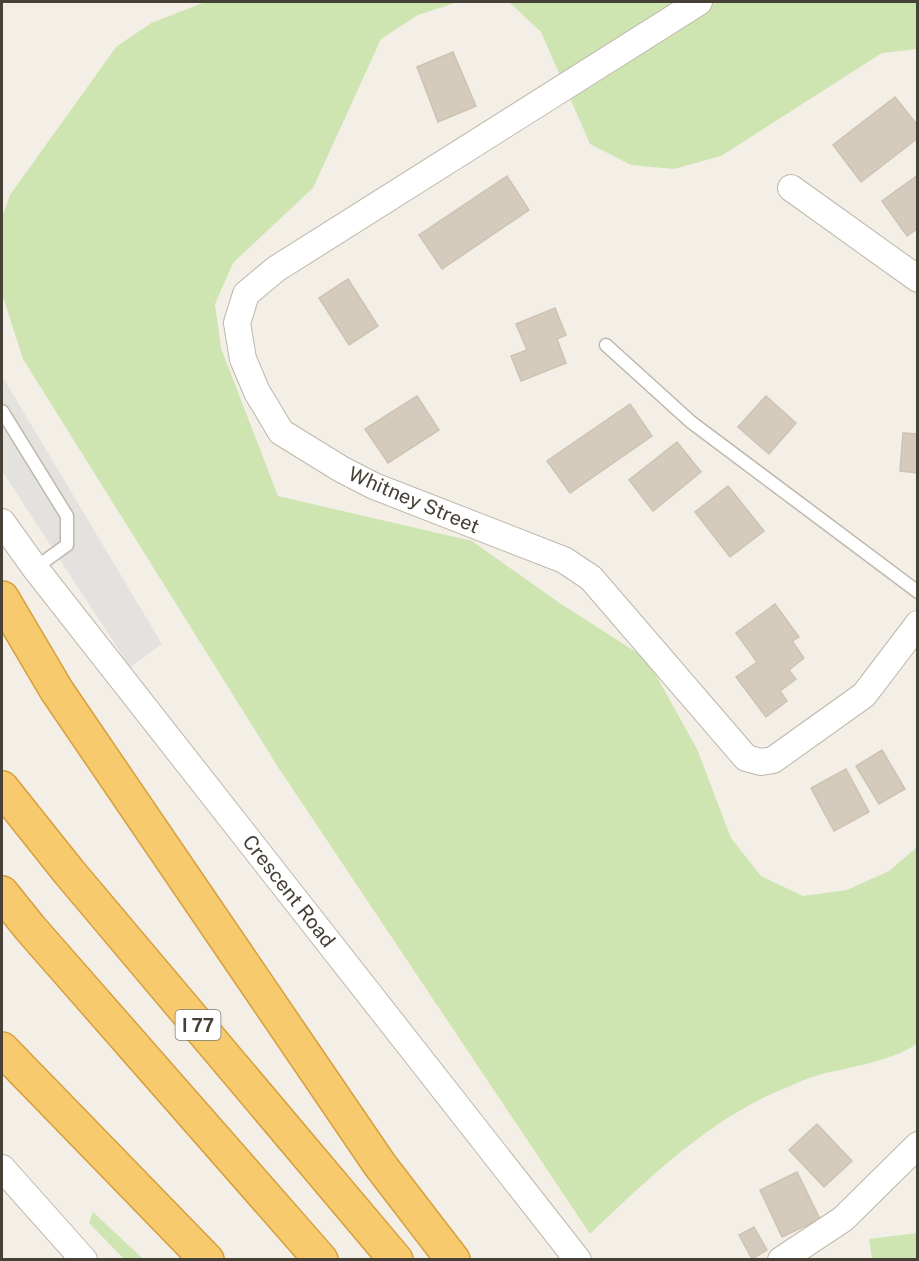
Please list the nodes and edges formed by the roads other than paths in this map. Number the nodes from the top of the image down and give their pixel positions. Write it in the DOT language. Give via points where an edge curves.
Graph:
graph roads {
  1 [pos="699,2"];
  2 [pos="791,188"];
  3 [pos="918,279"];
  4 [pos="606,345"];
  5 [pos="2,411"];
  6 [pos="2,522"];
  7 [pos="35,568"];
  8 [pos="918,592"];
  9 [pos="2,598"];
  10 [pos="918,624"];
  11 [pos="2,788"];
  12 [pos="2,893"];
  13 [pos="2,1049"];
  14 [pos="918,1145"];
  15 [pos="2,1168"];
  16 [pos="84,1260"];
  17 [pos="207,1260"];
  18 [pos="321,1260"];
  19 [pos="396,1260"];
  20 [pos="453,1260"];
  21 [pos="578,1260"];
  22 [pos="781,1260"];
  1 -- 10 [label="street, Whitney Street" via="276,269 246,294 237,323 243,359 281,432 374,486 564,560 591,578 746,758 773,760 864,695"];
  2 -- 3 [label="street"];
  4 -- 8 [label="lane" via="691,422"];
  5 -- 7 [label="lane" via="67,516 67,545"];
  6 -- 7 [label="street, Crescent Road"];
  7 -- 21 [label="street, Crescent Road"];
  9 -- 20 [label="highway" via="57,691 373,1155"];
  11 -- 19 [label="highway, I 77"];
  12 -- 18 [label="highway"];
  13 -- 17 [label="highway"];
  14 -- 22 [label="street" via="843,1219"];
  15 -- 16 [label="street"];
}
